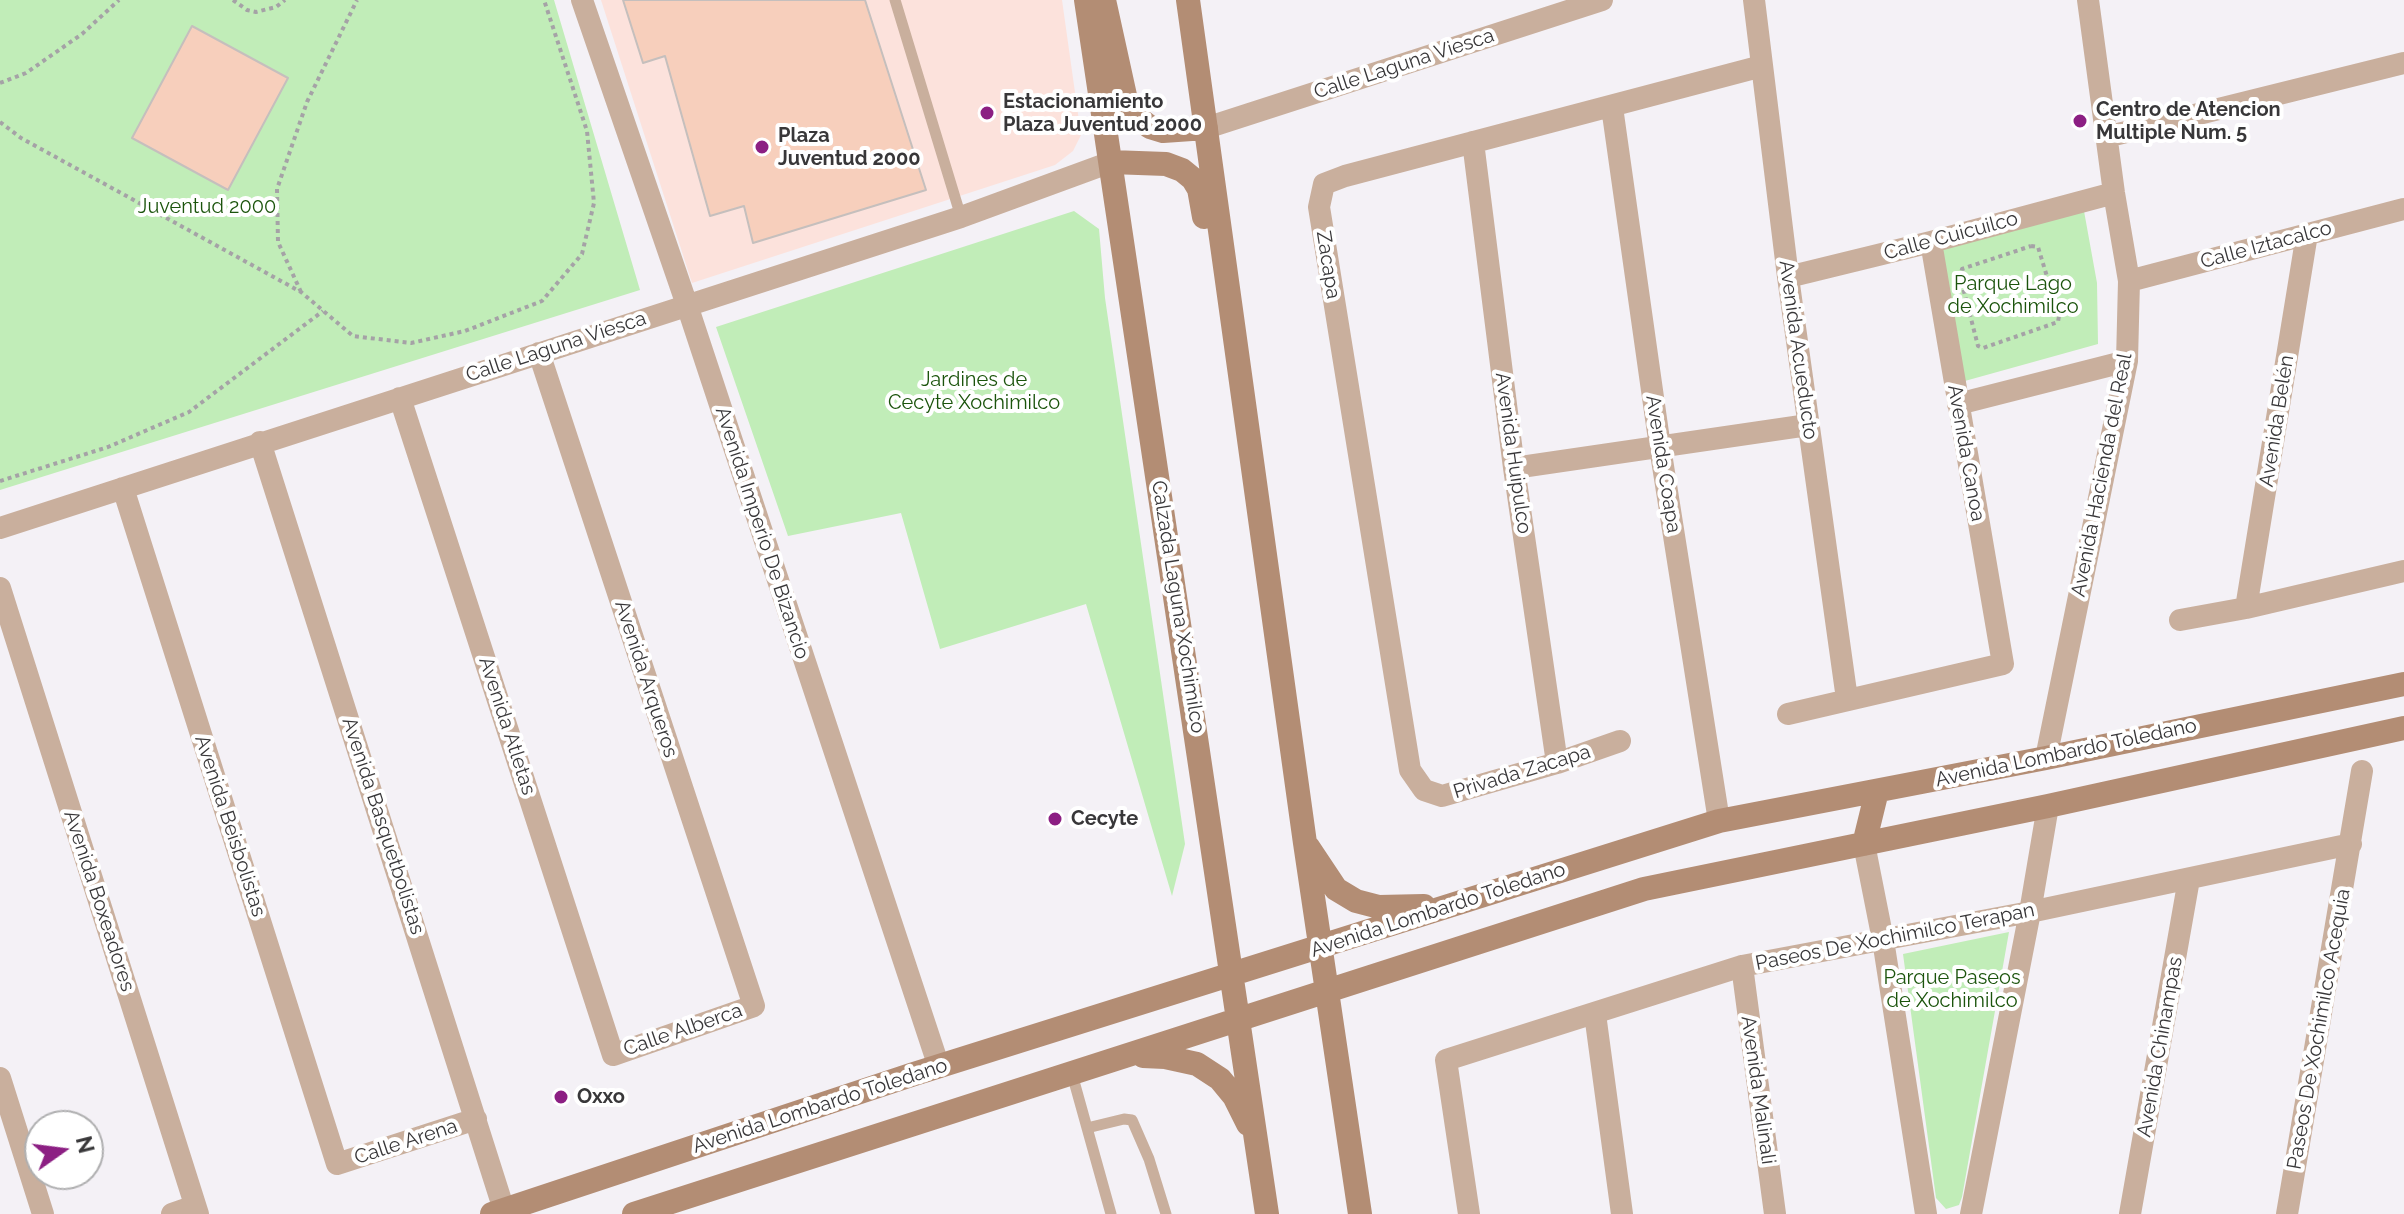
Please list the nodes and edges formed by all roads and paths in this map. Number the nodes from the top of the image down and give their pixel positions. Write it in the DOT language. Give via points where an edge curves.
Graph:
graph roads {
  1 [pos="119,0"];
  2 [pos="233,0"];
  3 [pos="285,0"];
  4 [pos="357,0"];
  5 [pos="544,0"];
  6 [pos="582,0"];
  7 [pos="895,0"];
  8 [pos="1086,0"];
  9 [pos="1104,0"];
  10 [pos="1188,0"];
  11 [pos="1602,0"];
  12 [pos="1754,0"];
  13 [pos="2088,0"];
  14 [pos="2404,63"];
  15 [pos="1762,66"];
  16 [pos="0,83"];
  17 [pos="1612,107"];
  18 [pos="0,122"];
  19 [pos="1206,128"];
  20 [pos="2106,137"];
  21 [pos="1473,142"];
  22 [pos="1111,162"];
  23 [pos="2114,193"];
  24 [pos="2404,209"];
  25 [pos="961,217"];
  26 [pos="2307,234"];
  27 [pos="1931,242"];
  28 [pos="2038,247"];
  29 [pos="1788,277"];
  30 [pos="2129,281"];
  31 [pos="301,292"];
  32 [pos="687,305"];
  33 [pos="323,311"];
  34 [pos="539,353"];
  35 [pos="2127,361"];
  36 [pos="400,398"];
  37 [pos="1958,404"];
  38 [pos="1808,425"];
  39 [pos="260,442"];
  40 [pos="1660,447"];
  41 [pos="1514,468"];
  42 [pos="1253,473"];
  43 [pos="0,481"];
  44 [pos="123,488"];
  45 [pos="0,528"];
  46 [pos="2404,570"];
  47 [pos="0,588"];
  48 [pos="2246,608"];
  49 [pos="2180,620"];
  50 [pos="2404,684"];
  51 [pos="1847,699"];
  52 [pos="1788,714"];
  53 [pos="2404,728"];
  54 [pos="1620,741"];
  55 [pos="2046,758"];
  56 [pos="1557,763"];
  57 [pos="2362,771"];
  58 [pos="1424,790"];
  59 [pos="1877,791"];
  60 [pos="2048,806"];
  61 [pos="1719,821"];
  62 [pos="1305,843"];
  63 [pos="1864,844"];
  64 [pos="2351,844"];
  65 [pos="2189,879"];
  66 [pos="1451,906"];
  67 [pos="2030,912"];
  68 [pos="1883,940"];
  69 [pos="1320,947"];
  70 [pos="1742,966"];
  71 [pos="1232,974"];
  72 [pos="1327,991"];
  73 [pos="754,1006"];
  74 [pos="1595,1014"];
  75 [pos="1239,1020"];
  76 [pos="613,1055"];
  77 [pos="1129,1056"];
  78 [pos="939,1067"];
  79 [pos="1072,1074"];
  80 [pos="0,1078"];
  81 [pos="476,1119"];
  82 [pos="1087,1128"];
  83 [pos="1256,1139"];
  84 [pos="337,1164"];
  85 [pos="197,1210"];
  86 [pos="498,1212"];
  87 [pos="43,1214"];
  88 [pos="172,1214"];
  89 [pos="634,1214"];
  90 [pos="1111,1214"];
  91 [pos="1166,1214"];
  92 [pos="1267,1214"];
  93 [pos="1360,1214"];
  94 [pos="1469,1214"];
  95 [pos="1622,1214"];
  96 [pos="1775,1214"];
  97 [pos="1926,1214"];
  98 [pos="1971,1214"];
  99 [pos="2130,1214"];
  100 [pos="2287,1214"];
  1 -- 16 [label="path" via="82,34 26,73"];
  2 -- 3 [label="path" via="256,12"];
  4 -- 31 [label="path" via="307,102 277,189 278,242"];
  5 -- 33 [label="path" via="587,131 594,203 582,254 542,301 452,334 411,343 353,336"];
  6 -- 32 [label="street, Avenida Imperio De Bizancio"];
  7 -- 25 [label="lane"];
  8 -- 22 [label="main road, Calzada Laguna Xochimilco"];
  9 -- 19 [label="main road" via="1126,100 1138,118 1163,131"];
  10 -- 19 [label="main road"];
  11 -- 19 [label="street, Calle Laguna Viesca"];
  12 -- 15 [label="street, Avenida Acueducto"];
  13 -- 20 [label="street, Avenida Hacienda del Real"];
  14 -- 20 [label="street"];
  15 -- 17 [label="street, Zacapa"];
  15 -- 29 [label="street, Avenida Acueducto"];
  17 -- 21 [label="street, Zacapa"];
  17 -- 40 [label="street, Avenida Coapa"];
  18 -- 31 [label="path"];
  19 -- 42 [label="main road"];
  20 -- 23 [label="street, Avenida Hacienda del Real"];
  21 -- 41 [label="street, Avenida Huipulco"];
  21 -- 58 [label="street, Zacapa" via="1324,184 1319,207 1410,770"];
  22 -- 25 [label="street, Calle Laguna Viesca"];
  22 -- 42 [label="main road" via="1166,164 1182,170 1199,189 1233,418"];
  22 -- 71 [label="main road, Calzada Laguna Xochimilco"];
  23 -- 27 [label="street, Calle Cuicuilco"];
  23 -- 30 [label="street, Avenida Hacienda del Real"];
  24 -- 26 [label="street, Calle Iztacalco"];
  25 -- 32 [label="street, Calle Laguna Viesca"];
  26 -- 30 [label="street, Calle Iztacalco"];
  26 -- 48 [label="street, Avenida Belén"];
  27 -- 29 [label="street, Calle Cuicuilco"];
  27 -- 37 [label="street, Avenida Canoa"];
  28 -- 28 [label="path" via="2058,322 1978,346 1962,269"];
  29 -- 38 [label="street, Avenida Acueducto"];
  30 -- 35 [label="street, Avenida Hacienda del Real"];
  31 -- 33 [label="path"];
  32 -- 34 [label="street, Calle Laguna Viesca"];
  32 -- 78 [label="street, Avenida Imperio De Bizancio"];
  33 -- 43 [label="path" via="189,412 108,447"];
  34 -- 36 [label="street, Calle Laguna Viesca"];
  34 -- 73 [label="street, Avenida Arqueros"];
  35 -- 37 [label="street"];
  35 -- 55 [label="street, Avenida Hacienda del Real"];
  36 -- 39 [label="street, Calle Laguna Viesca"];
  36 -- 76 [label="street, Avenida Atletas"];
  37 -- 51 [label="street, Avenida Canoa" via="2003,664"];
  38 -- 40 [label="street"];
  38 -- 51 [label="street, Avenida Acueducto"];
  39 -- 44 [label="street, Calle Laguna Viesca"];
  39 -- 81 [label="street, Avenida Basquetbolistas"];
  40 -- 41 [label="street"];
  40 -- 61 [label="street, Avenida Coapa"];
  41 -- 56 [label="street, Avenida Huipulco"];
  42 -- 62 [label="main road"];
  44 -- 45 [label="street, Calle Laguna Viesca"];
  44 -- 84 [label="street, Avenida Beisbolistas"];
  46 -- 48 [label="street"];
  47 -- 85 [label="street, Avenida Boxeadores"];
  48 -- 49 [label="street"];
  50 -- 55 [label="main road, Avenida Lombardo Toledano"];
  51 -- 52 [label="street"];
  53 -- 60 [label="main road"];
  54 -- 56 [label="street, Privada Zacapa"];
  55 -- 59 [label="main road, Avenida Lombardo Toledano"];
  56 -- 58 [label="street, Privada Zacapa" via="1442,796"];
  57 -- 64 [label="street, Paseos De Xochimilco Acequia"];
  59 -- 61 [label="main road, Avenida Lombardo Toledano"];
  59 -- 63 [label="main road"];
  60 -- 63 [label="main road"];
  60 -- 67 [label="street"];
  61 -- 66 [label="main road, Avenida Lombardo Toledano"];
  62 -- 66 [label="main road" via="1336,889 1356,901 1379,907"];
  62 -- 69 [label="main road"];
  63 -- 68 [label="street"];
  63 -- 72 [label="main road" via="1644,889"];
  64 -- 65 [label="street, Paseos De Xochimilco Terapan"];
  64 -- 100 [label="street, Paseos De Xochimilco Acequia"];
  65 -- 67 [label="street, Paseos De Xochimilco Terapan"];
  65 -- 99 [label="street, Avenida Chinampas"];
  66 -- 69 [label="main road, Avenida Lombardo Toledano"];
  67 -- 68 [label="street, Paseos De Xochimilco Terapan"];
  67 -- 98 [label="street"];
  68 -- 70 [label="street, Paseos De Xochimilco Terapan"];
  68 -- 97 [label="street"];
  69 -- 71 [label="main road, Avenida Lombardo Toledano"];
  69 -- 72 [label="main road"];
  70 -- 74 [label="street, Paseos De Xochimilco Terapan"];
  70 -- 96 [label="street, Avenida Malinali"];
  71 -- 75 [label="main road, Calzada Laguna Xochimilco"];
  71 -- 78 [label="main road, Avenida Lombardo Toledano"];
  72 -- 75 [label="main road"];
  72 -- 93 [label="main road"];
  73 -- 76 [label="street, Calle Alberca"];
  74 -- 94 [label="street, Paseos De Xochimilco Terapan" via="1446,1060"];
  74 -- 95 [label="street"];
  75 -- 77 [label="main road"];
  75 -- 83 [label="main road, Calzada Laguna Xochimilco"];
  77 -- 79 [label="main road"];
  77 -- 83 [label="main road" via="1197,1064 1220,1079"];
  78 -- 86 [label="main road, Avenida Lombardo Toledano"];
  79 -- 82 [label="lane"];
  79 -- 89 [label="main road"];
  80 -- 87 [label="street"];
  81 -- 84 [label="street, Calle Arena"];
  81 -- 86 [label="street, Avenida Basquetbolistas"];
  82 -- 90 [label="lane"];
  82 -- 91 [label="lane" via="1132,1120"];
  83 -- 92 [label="main road, Calzada Laguna Xochimilco"];
  85 -- 88 [label="street"];
}
